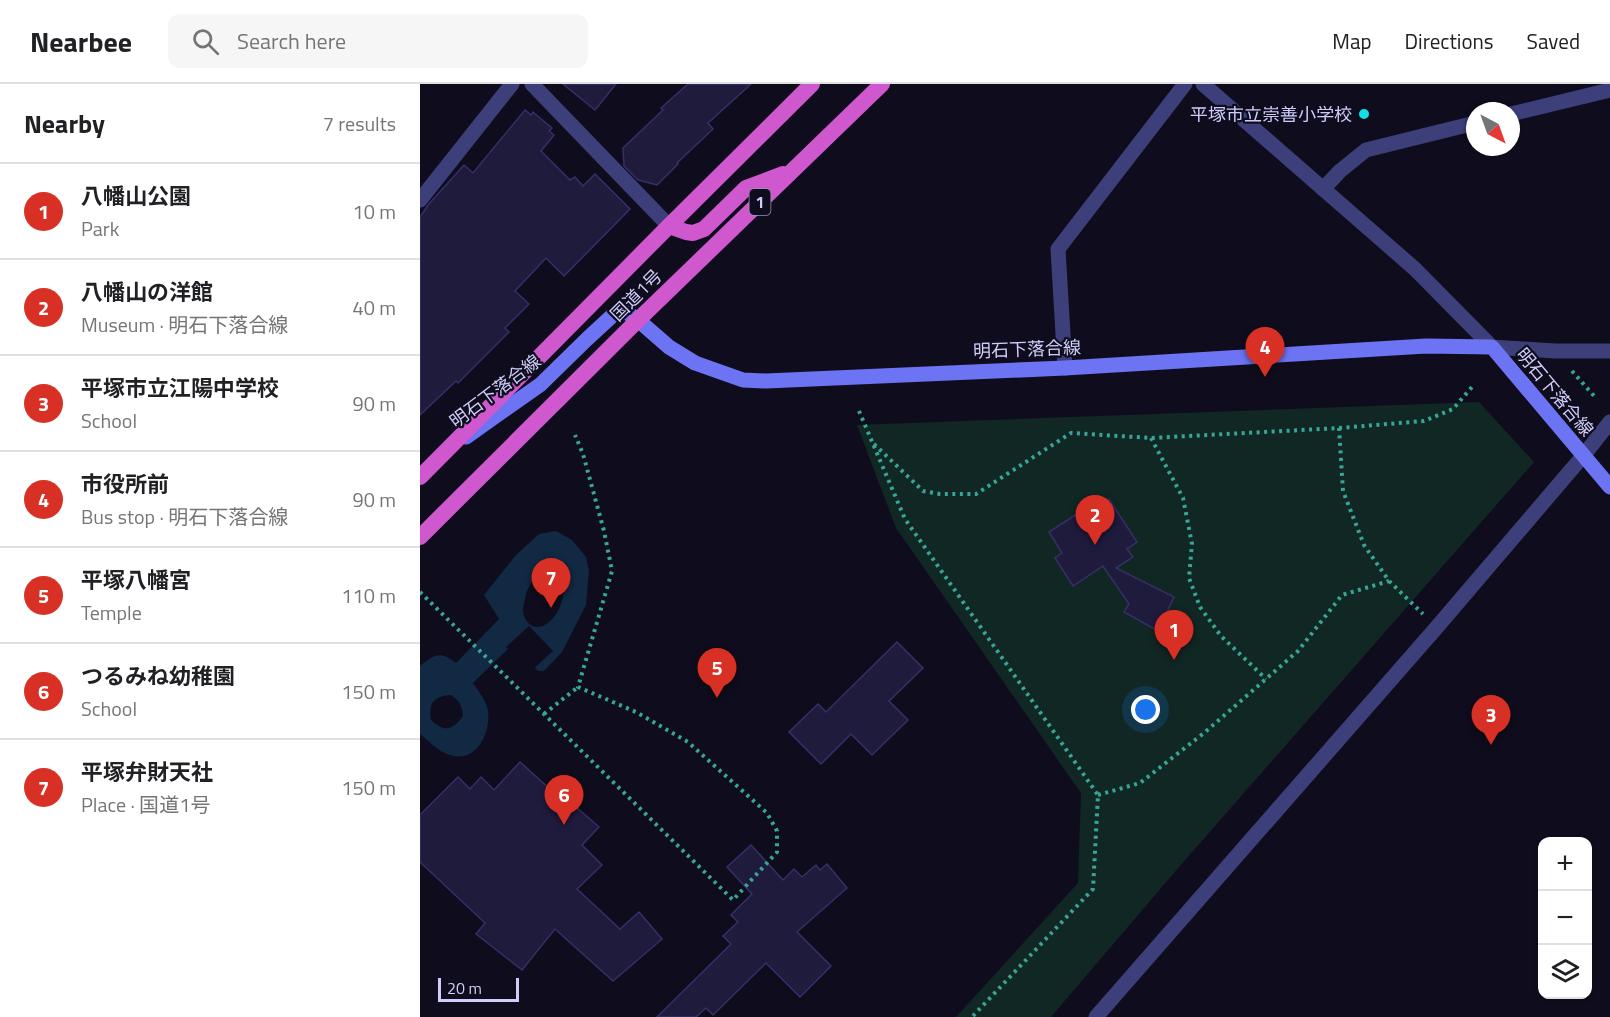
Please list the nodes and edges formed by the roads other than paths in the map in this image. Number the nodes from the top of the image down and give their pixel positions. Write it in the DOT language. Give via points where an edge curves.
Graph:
graph roads {
  1 [pos="512,84"];
  2 [pos="532,84"];
  3 [pos="812,84"];
  4 [pos="882,84"];
  5 [pos="1185,84"];
  6 [pos="1203,84"];
  7 [pos="1610,90"];
  8 [pos="1520,112"];
  9 [pos="1466,125"];
  10 [pos="793,170"];
  11 [pos="1323,189"];
  12 [pos="420,200"];
  13 [pos="669,225"];
  14 [pos="638,320"];
  15 [pos="1492,347"];
  16 [pos="1610,351"];
  17 [pos="1065,368"];
  18 [pos="1610,422"];
  19 [pos="449,449"];
  20 [pos="1583,456"];
  21 [pos="420,477"];
  22 [pos="1610,487"];
  23 [pos="420,537"];
  24 [pos="1096,1017"];
  1 -- 12 [label="street"];
  2 -- 13 [label="street"];
  3 -- 13 [label="highway, 国道1号"];
  4 -- 10 [label="highway, 国道1号 / 1"];
  5 -- 17 [label="street" via="1058,249"];
  6 -- 11 [label="street"];
  7 -- 8 [label="street"];
  9 -- 11 [label="street" via="1366,150"];
  10 -- 13 [label="highway" via="746,188 704,229 693,233"];
  10 -- 14 [label="highway, 国道1号 / 1"];
  11 -- 15 [label="street" via="1415,269"];
  13 -- 19 [label="highway, 国道1号"];
  14 -- 17 [label="main road, 明石下落合線" via="694,363 743,380"];
  14 -- 19 [label="main road, 明石下落合線" via="626,312 613,315 541,384"];
  14 -- 23 [label="highway, 国道1号 / 1"];
  15 -- 16 [label="street"];
  15 -- 17 [label="main road, 明石下落合線" via="1426,346"];
  15 -- 20 [label="main road, 明石下落合線"];
  18 -- 20 [label="street"];
  19 -- 21 [label="highway, 国道1号"];
  20 -- 22 [label="main road, 明石下落合線"];
  20 -- 24 [label="street"];
}
